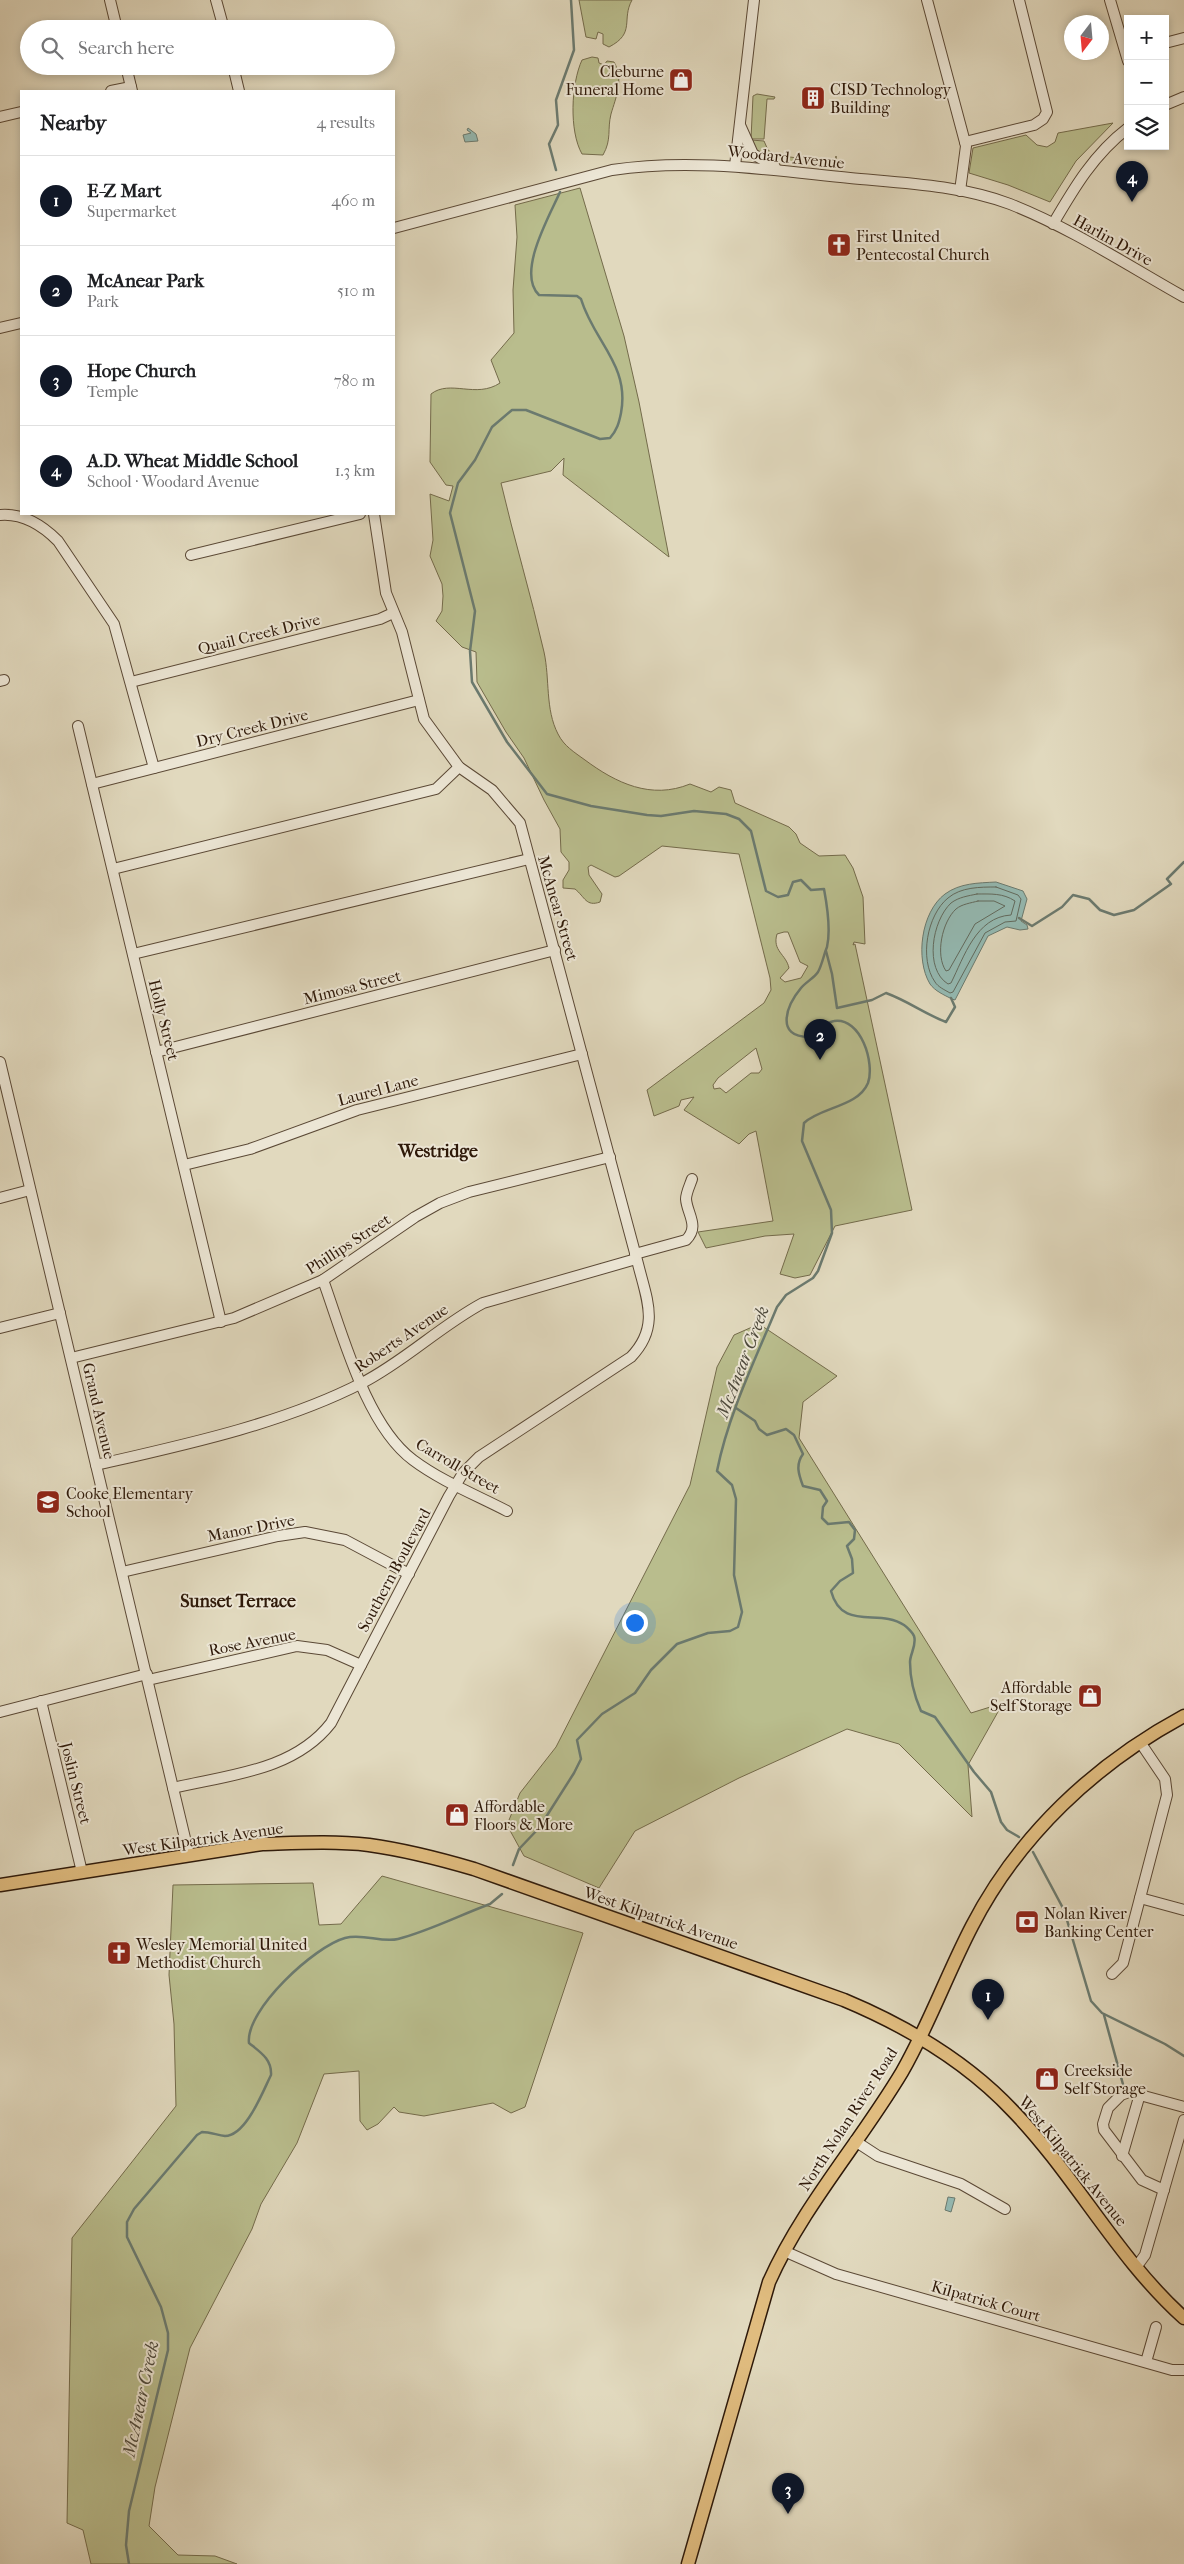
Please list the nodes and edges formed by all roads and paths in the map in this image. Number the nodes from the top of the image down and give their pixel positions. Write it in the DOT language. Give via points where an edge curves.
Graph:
graph roads {
  1 [pos="110,0"];
  2 [pos="216,0"];
  3 [pos="754,0"];
  4 [pos="927,0"];
  5 [pos="1019,0"];
  6 [pos="1110,0"];
  7 [pos="114,20"];
  8 [pos="222,20"];
  9 [pos="1184,38"];
  10 [pos="1169,42"];
  11 [pos="1124,46"];
  12 [pos="128,75"];
  13 [pos="236,75"];
  14 [pos="131,89"];
  15 [pos="240,90"];
  16 [pos="1184,97"];
  17 [pos="1169,103"];
  18 [pos="20,112"];
  19 [pos="0,117"];
  20 [pos="738,122"];
  21 [pos="1124,131"];
  22 [pos="964,142"];
  23 [pos="735,166"];
  24 [pos="780,170"];
  25 [pos="960,191"];
  26 [pos="1053,224"];
  27 [pos="395,228"];
  28 [pos="1184,297"];
  29 [pos="20,323"];
  30 [pos="0,328"];
  31 [pos="0,515"];
  32 [pos="356,515"];
  33 [pos="374,515"];
  34 [pos="191,555"];
  35 [pos="393,613"];
  36 [pos="131,682"];
  37 [pos="419,700"];
  38 [pos="78,726"];
  39 [pos="459,766"];
  40 [pos="154,768"];
  41 [pos="92,784"];
  42 [pos="529,859"];
  43 [pos="112,869"];
  44 [pos="555,950"];
  45 [pos="133,954"];
  46 [pos="156,1052"];
  47 [pos="582,1054"];
  48 [pos="1,1067"];
  49 [pos="610,1157"];
  50 [pos="184,1165"];
  51 [pos="692,1179"];
  52 [pos="30,1190"];
  53 [pos="0,1198"];
  54 [pos="636,1257"];
  55 [pos="323,1280"];
  56 [pos="60,1313"];
  57 [pos="222,1322"];
  58 [pos="0,1328"];
  59 [pos="642,1344"];
  60 [pos="71,1358"];
  61 [pos="361,1384"];
  62 [pos="96,1465"];
  63 [pos="456,1485"];
  64 [pos="507,1511"];
  65 [pos="122,1572"];
  66 [pos="409,1574"];
  67 [pos="361,1664"];
  68 [pos="147,1677"];
  69 [pos="41,1701"];
  70 [pos="0,1712"];
  71 [pos="1184,1716"];
  72 [pos="1140,1742"];
  73 [pos="173,1788"];
  74 [pos="189,1855"];
  75 [pos="82,1872"];
  76 [pos="0,1885"];
  77 [pos="1140,1898"];
  78 [pos="1184,1910"];
  79 [pos="1112,1974"];
  80 [pos="919,2038"];
  81 [pos="1140,2094"];
  82 [pos="1184,2107"];
  83 [pos="1184,2120"];
  84 [pos="855,2141"];
  85 [pos="1122,2156"];
  86 [pos="1164,2190"];
  87 [pos="1005,2209"];
  88 [pos="784,2251"];
  89 [pos="1136,2266"];
  90 [pos="1184,2318"];
  91 [pos="1156,2327"];
  92 [pos="1146,2362"];
  93 [pos="1184,2370"];
  94 [pos="688,2564"];
  1 -- 7 [label="street"];
  2 -- 8 [label="street"];
  3 -- 20 [label="street"];
  4 -- 22 [label="street"];
  5 -- 22 [label="street" via="1047,112 1034,125"];
  6 -- 11 [label="street"];
  9 -- 10 [label="street"];
  12 -- 14 [label="street"];
  13 -- 15 [label="street"];
  16 -- 17 [label="street"];
  18 -- 19 [label="street"];
  20 -- 23 [label="street"];
  20 -- 24 [label="street" via="753,154"];
  21 -- 26 [label="street" via="1087,169"];
  22 -- 25 [label="street"];
  23 -- 24 [label="street, Woodard Avenue"];
  23 -- 27 [label="street, Woodard Avenue" via="672,164 612,170"];
  24 -- 25 [label="street, Woodard Avenue"];
  25 -- 26 [label="street, Woodard Avenue" via="1009,204"];
  26 -- 28 [label="street, Harlin Drive"];
  29 -- 30 [label="street"];
  31 -- 36 [label="street" via="35,522 58,541 114,624"];
  32 -- 34 [label="street"];
  33 -- 35 [label="street, McAnear Street" via="384,582"];
  35 -- 36 [label="street, Quail Creek Drive"];
  35 -- 37 [label="street, McAnear Street" via="402,632"];
  36 -- 40 [label="street"];
  37 -- 39 [label="street, McAnear Street" via="424,719"];
  37 -- 40 [label="street, Dry Creek Drive"];
  38 -- 41 [label="street, Holly Street"];
  39 -- 42 [label="street, McAnear Street" via="492,790 520,823"];
  39 -- 43 [label="street" via="436,789"];
  40 -- 41 [label="street, Dry Creek Drive"];
  41 -- 43 [label="street, Holly Street"];
  42 -- 44 [label="street, McAnear Street"];
  42 -- 45 [label="street"];
  43 -- 45 [label="street, Holly Street"];
  44 -- 46 [label="street, Mimosa Street"];
  44 -- 47 [label="street, McAnear Street"];
  45 -- 46 [label="street, Holly Street"];
  46 -- 50 [label="street, Holly Street"];
  47 -- 49 [label="street, McAnear Street"];
  47 -- 50 [label="street, Laurel Lane" via="357,1110 250,1149"];
  48 -- 52 [label="street, Grand Avenue"];
  49 -- 54 [label="street, McAnear Street"];
  49 -- 55 [label="street, Phillips Street" via="469,1192 440,1203"];
  50 -- 57 [label="street, Holly Street"];
  51 -- 54 [label="street, Roberts Avenue" via="686,1197 694,1225 691,1235 686,1240"];
  52 -- 53 [label="street"];
  52 -- 56 [label="street, Grand Avenue"];
  54 -- 59 [label="street, McAnear Street" via="650,1317"];
  54 -- 61 [label="street, Roberts Avenue" via="483,1303"];
  55 -- 57 [label="street, Phillips Street"];
  55 -- 61 [label="street, Carroll Street"];
  56 -- 58 [label="street"];
  56 -- 60 [label="street, Grand Avenue"];
  57 -- 60 [label="street, Phillips Street"];
  59 -- 63 [label="street, Southern Boulevard" via="624,1362 478,1457"];
  60 -- 62 [label="street, Grand Avenue"];
  61 -- 62 [label="street, Roberts Avenue" via="215,1437"];
  61 -- 63 [label="street, Carroll Street" via="375,1417 395,1444 412,1460"];
  62 -- 65 [label="street, Grand Avenue"];
  63 -- 64 [label="street, Carroll Street"];
  63 -- 66 [label="street, Southern Boulevard"];
  65 -- 66 [label="street, Manor Drive" via="306,1532 345,1540"];
  65 -- 68 [label="street, Grand Avenue"];
  66 -- 67 [label="street, Southern Boulevard"];
  67 -- 68 [label="street, Rose Avenue" via="327,1650 297,1646"];
  67 -- 73 [label="street, Southern Boulevard" via="332,1723 301,1752 272,1765"];
  68 -- 69 [label="street, Rose Avenue"];
  68 -- 73 [label="street, Grand Avenue"];
  69 -- 70 [label="street, Rose Avenue"];
  69 -- 75 [label="street, Joslin Street"];
  71 -- 72 [label="main road, North Nolan River Road"];
  72 -- 77 [label="street" via="1167,1787 1164,1811"];
  72 -- 80 [label="main road, North Nolan River Road" via="1074,1793 1021,1851 972,1926"];
  73 -- 74 [label="street, Grand Avenue"];
  74 -- 75 [label="main road, West Kilpatrick Avenue"];
  74 -- 80 [label="main road, West Kilpatrick Avenue" via="262,1844 330,1843 370,1845 438,1859 844,2000 884,2017"];
  75 -- 76 [label="main road, West Kilpatrick Avenue"];
  77 -- 78 [label="street"];
  77 -- 79 [label="street" via="1123,1963"];
  80 -- 84 [label="main road, North Nolan River Road" via="889,2092"];
  80 -- 89 [label="main road, West Kilpatrick Avenue" via="968,2071 1014,2111"];
  81 -- 82 [label="street"];
  81 -- 85 [label="street"];
  81 -- 85 [label="street" via="1128,2092 1121,2095 1104,2115 1104,2130"];
  83 -- 86 [label="street"];
  84 -- 87 [label="street" via="878,2156 961,2184"];
  84 -- 88 [label="main road, North Nolan River Road" via="798,2224"];
  85 -- 86 [label="street" via="1142,2180"];
  86 -- 89 [label="street" via="1145,2255"];
  88 -- 92 [label="street, Kilpatrick Court" via="836,2274"];
  88 -- 94 [label="main road, North Nolan River Road" via="769,2282"];
  89 -- 90 [label="main road, West Kilpatrick Avenue"];
  91 -- 92 [label="street"];
  92 -- 93 [label="street, Kilpatrick Court"];
}
